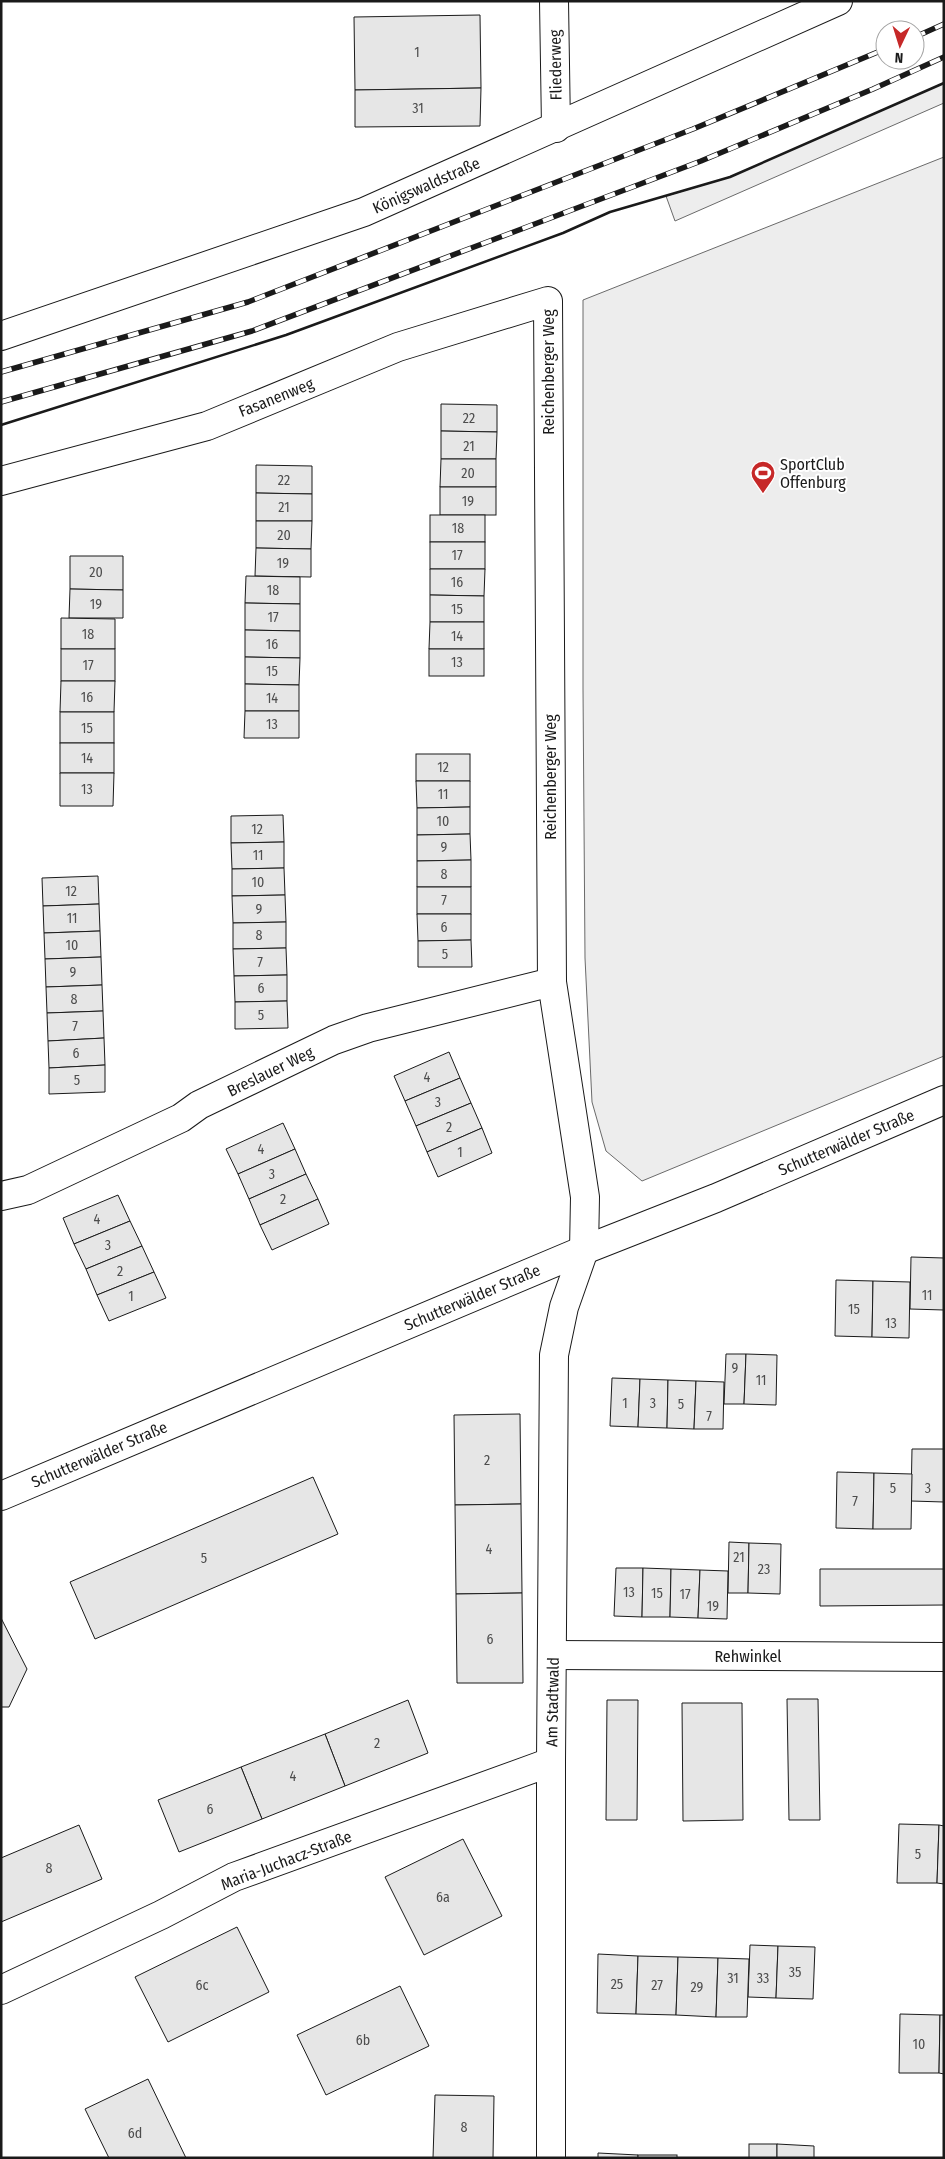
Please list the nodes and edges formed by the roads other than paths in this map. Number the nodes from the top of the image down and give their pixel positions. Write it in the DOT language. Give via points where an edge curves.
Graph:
graph roads {
  1 [pos="554,1"];
  2 [pos="838,1"];
  3 [pos="556,128"];
  4 [pos="548,301"];
  5 [pos="1,336"];
  6 [pos="1,482"];
  7 [pos="552,982"];
  8 [pos="944,1100"];
  9 [pos="1,1196"];
  10 [pos="584,1250"];
  11 [pos="1,1496"];
  12 [pos="552,1655"];
  13 [pos="944,1657"];
  14 [pos="551,1762"];
  15 [pos="1,1990"];
  16 [pos="551,2158"];
  1 -- 3 [label="street, Fliederweg"];
  2 -- 3 [label="street, Königswaldstraße"];
  3 -- 5 [label="street, Königswaldstraße" via="364,212"];
  4 -- 6 [label="street, Fasanenweg" via="398,347 207,426"];
  4 -- 7 [label="street, Reichenberger Weg"];
  7 -- 9 [label="street, Breslauer Weg" via="368,1028 334,1040 199,1105 181,1118 28,1190"];
  7 -- 10 [label="street, Reichenberger Weg" via="585,1197"];
  8 -- 10 [label="street, Schutterwälder Straße" via="716,1198"];
  10 -- 11 [label="street, Schutterwälder Straße"];
  10 -- 12 [label="street, Am Stadtwald" via="564,1307 554,1355"];
  12 -- 13 [label="street, Rehwinkel"];
  12 -- 14 [label="street, Am Stadtwald"];
  14 -- 15 [label="street, Maria-Juchacz-Straße" via="234,1877"];
  14 -- 16 [label="street, Am Stadtwald"];
}
